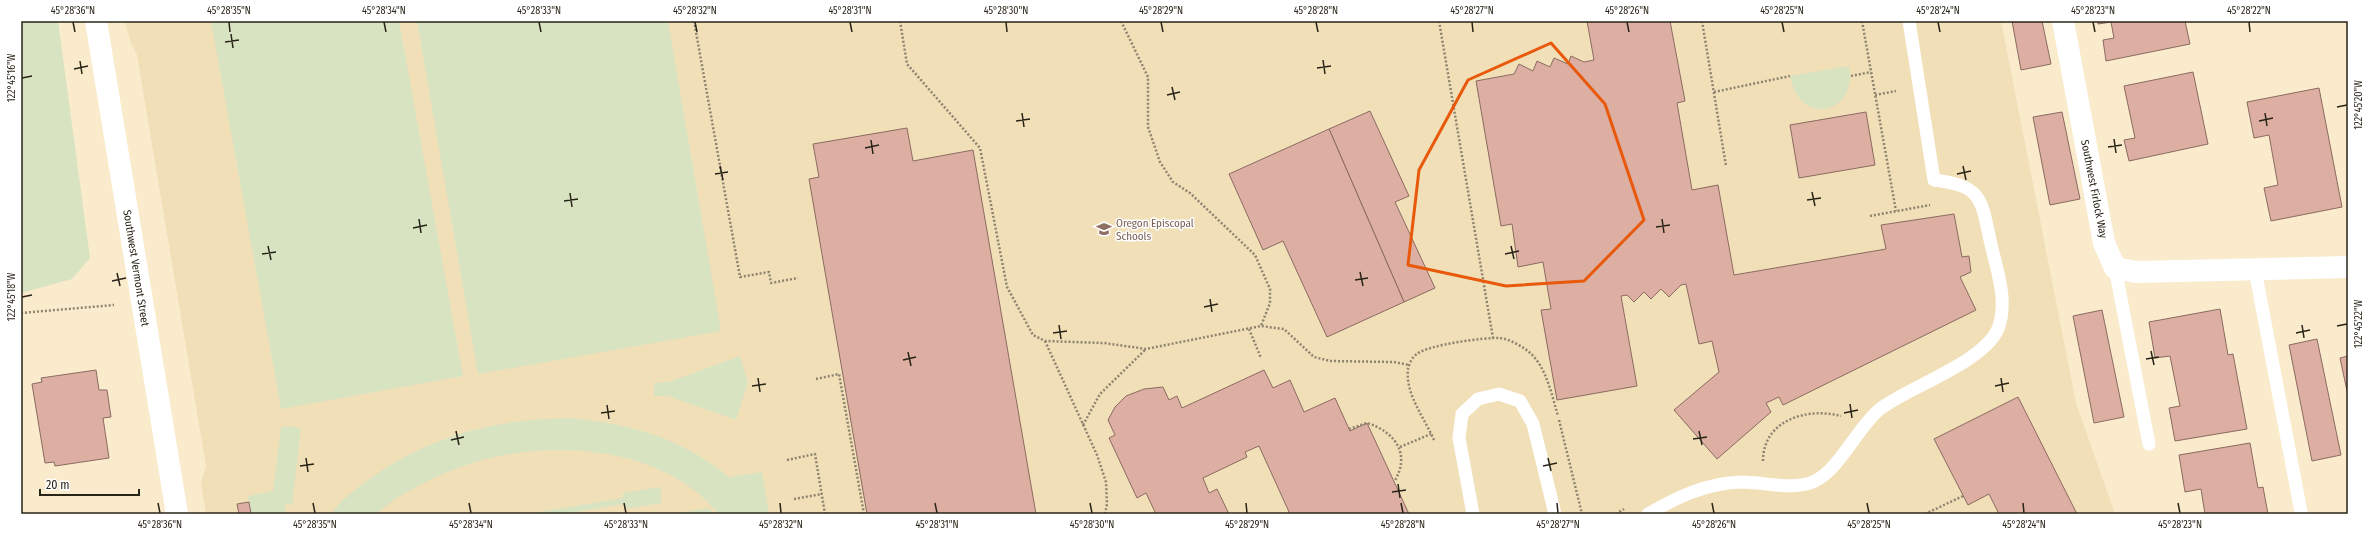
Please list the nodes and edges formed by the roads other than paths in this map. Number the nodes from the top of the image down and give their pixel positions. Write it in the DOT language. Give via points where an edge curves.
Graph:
graph roads {
  1 [pos="96,21"];
  2 [pos="1909,21"];
  3 [pos="2063,21"];
  4 [pos="2348,267"];
  5 [pos="2115,268"];
  6 [pos="2255,270"];
  7 [pos="2149,444"];
  8 [pos="2301,512"];
  9 [pos="177,514"];
  10 [pos="1473,514"];
  11 [pos="1555,514"];
  12 [pos="1648,514"];
  1 -- 9 [label="street, Southwest Vermont Street"];
  2 -- 12 [label="lane" via="1934,180 1956,183 1973,191 1984,212 2003,298 1999,326 1990,343 1968,359 1879,409 1827,473 1808,484 1770,486 1742,482 1712,485 1675,498"];
  3 -- 5 [label="street, Southwest Firlock Way" via="2104,243"];
  4 -- 6 [label="street"];
  5 -- 6 [label="street" via="2136,272"];
  5 -- 7 [label="lane"];
  6 -- 8 [label="lane"];
  10 -- 11 [label="lane" via="1459,438 1462,414 1478,399 1499,394 1520,401 1533,424"];
}
